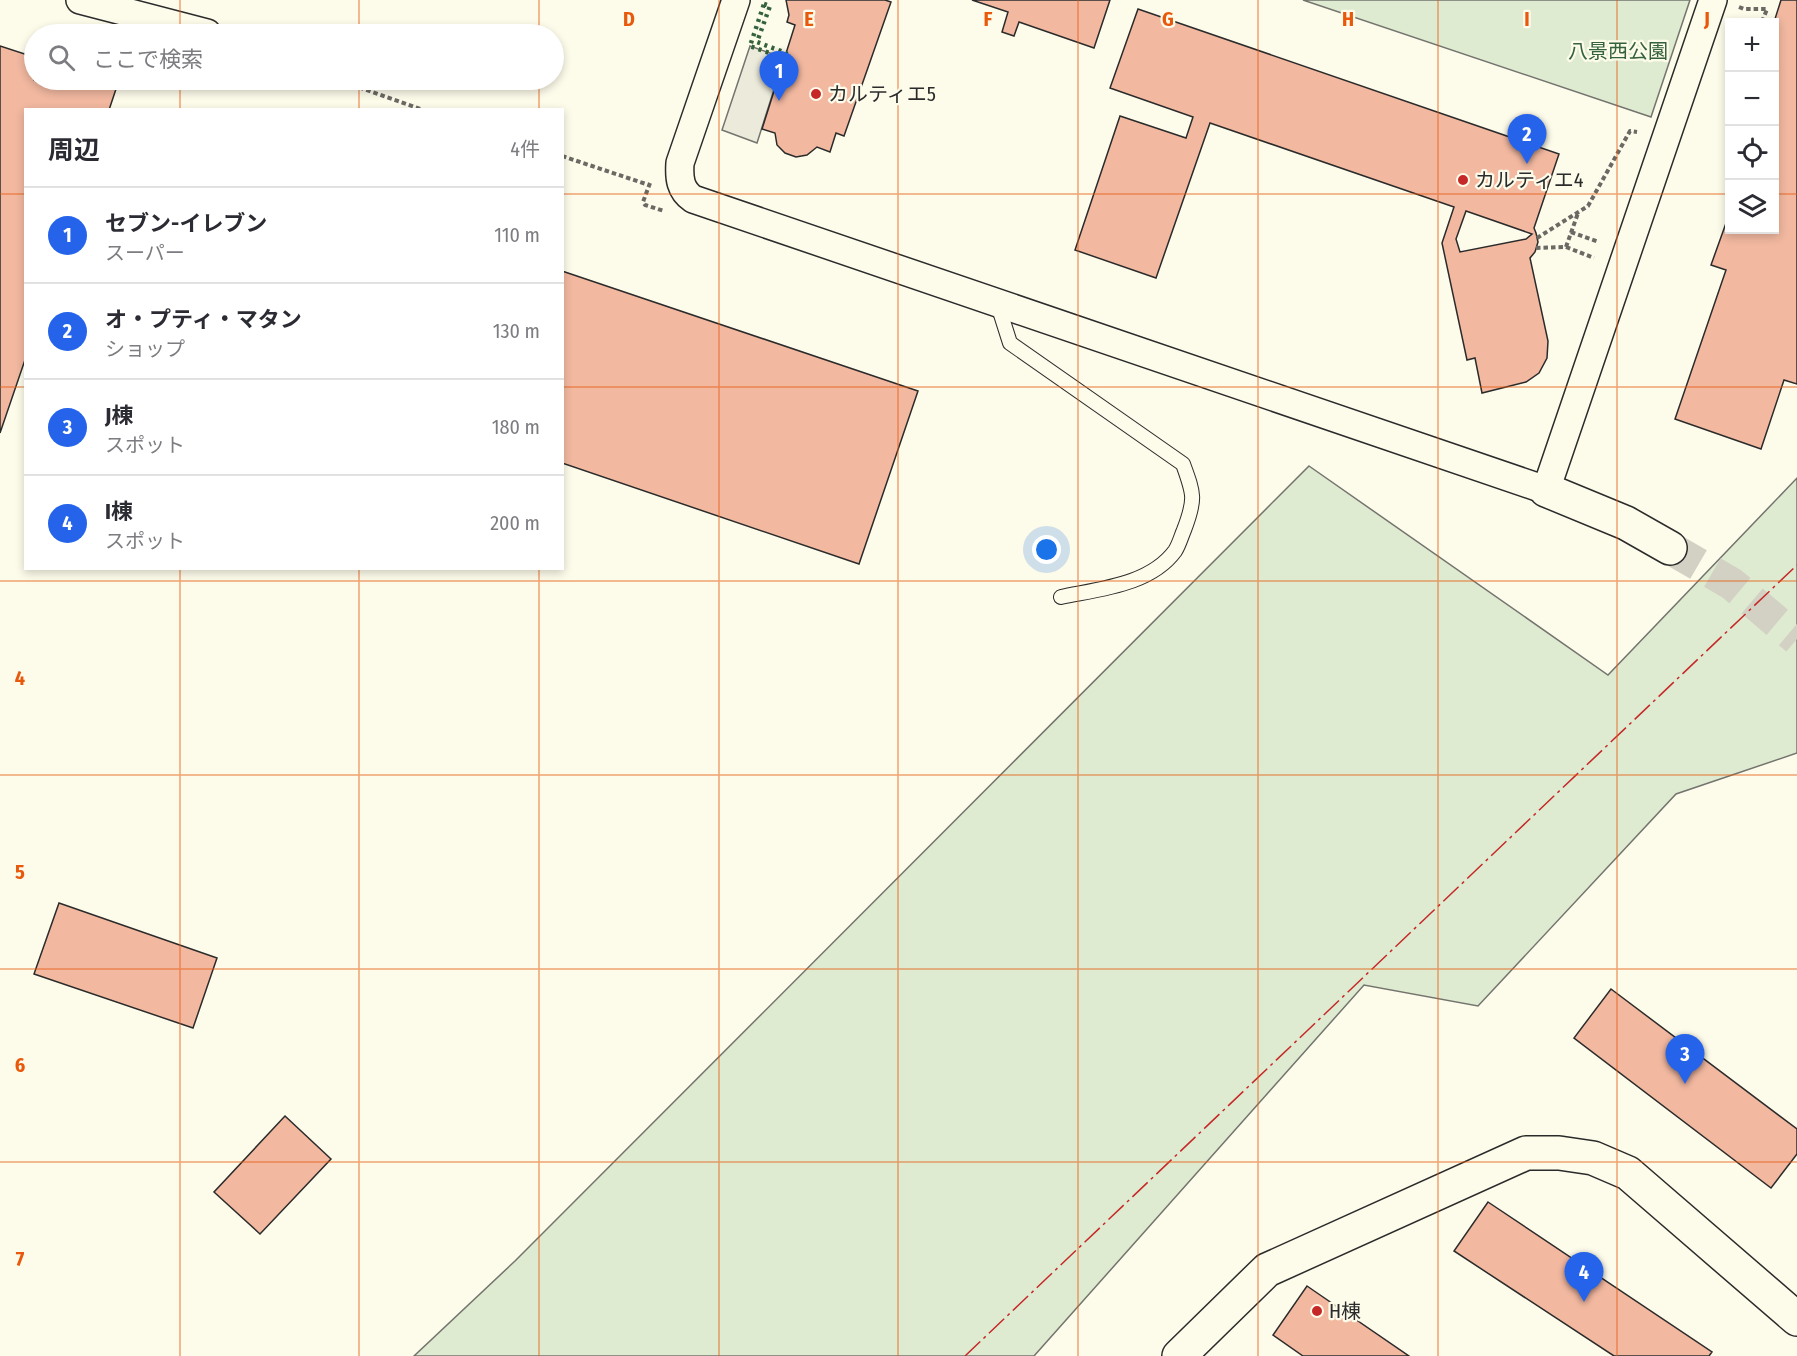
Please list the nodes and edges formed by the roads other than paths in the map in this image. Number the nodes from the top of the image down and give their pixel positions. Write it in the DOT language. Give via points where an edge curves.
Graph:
graph roads {
  1 [pos="80,0"];
  2 [pos="736,0"];
  3 [pos="1722,3"];
  4 [pos="172,24"];
  5 [pos="997,302"];
  6 [pos="1546,490"];
  7 [pos="1670,548"];
  8 [pos="1062,597"];
  9 [pos="1797,1319"];
  10 [pos="1179,1356"];
  1 -- 4 [label="street"];
  2 -- 5 [label="street" via="680,163 686,194 701,203"];
  3 -- 6 [label="street"];
  5 -- 6 [label="street"];
  5 -- 8 [label="lane" via="1010,343 1183,464 1192,489 1191,510 1176,550 1162,565 1132,581"];
  6 -- 7 [label="street" via="1626,523"];
  9 -- 10 [label="street" via="1628,1173 1593,1158 1526,1154 1267,1270"];
}
